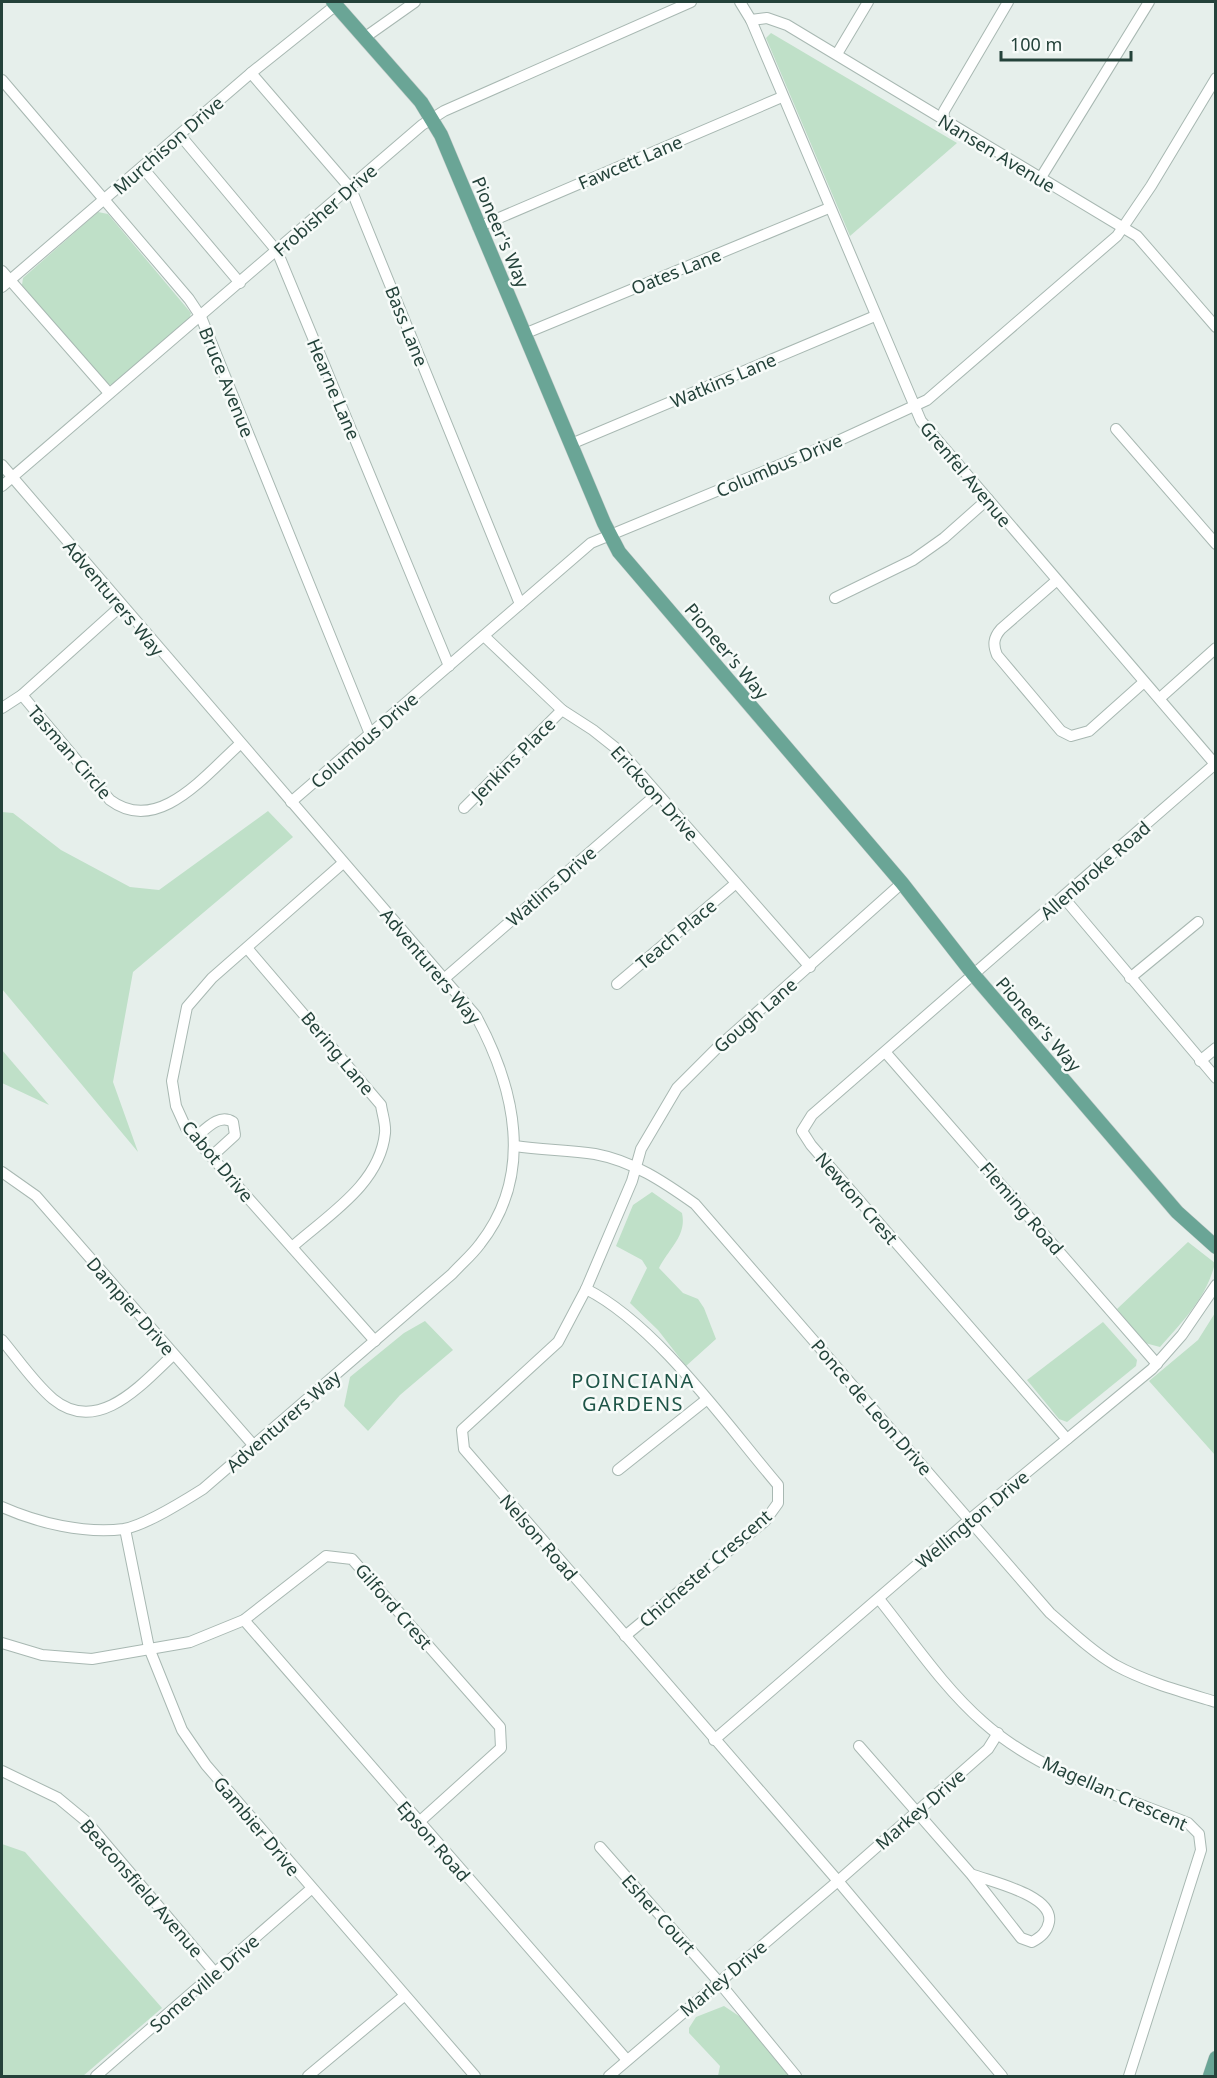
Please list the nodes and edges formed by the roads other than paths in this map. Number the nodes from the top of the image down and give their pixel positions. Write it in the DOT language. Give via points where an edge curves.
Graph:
graph roads {
  1 [pos="415,2"];
  2 [pos="691,2"];
  3 [pos="740,2"];
  4 [pos="868,2"];
  5 [pos="1008,2"];
  6 [pos="1149,2"];
  7 [pos="334,3"];
  8 [pos="751,20"];
  9 [pos="364,38"];
  10 [pos="837,54"];
  11 [pos="251,74"];
  12 [pos="1215,78"];
  13 [pos="2,80"];
  14 [pos="782,97"];
  15 [pos="431,120"];
  16 [pos="943,120"];
  17 [pos="180,135"];
  18 [pos="142,167"];
  19 [pos="1040,179"];
  20 [pos="351,189"];
  21 [pos="104,200"];
  22 [pos="829,208"];
  23 [pos="478,227"];
  24 [pos="1123,227"];
  25 [pos="277,251"];
  26 [pos="2,271"];
  27 [pos="240,283"];
  28 [pos="6,284"];
  29 [pos="875,316"];
  30 [pos="201,317"];
  31 [pos="1215,327"];
  32 [pos="524,334"];
  33 [pos="109,393"];
  34 [pos="914,407"];
  35 [pos="1116,429"];
  36 [pos="571,444"];
  37 [pos="2,465"];
  38 [pos="12,477"];
  39 [pos="2,486"];
  40 [pos="988,500"];
  41 [pos="610,536"];
  42 [pos="1215,544"];
  43 [pos="1056,581"];
  44 [pos="835,598"];
  45 [pos="520,604"];
  46 [pos="121,606"];
  47 [pos="484,636"];
  48 [pos="1215,648"];
  49 [pos="448,666"];
  50 [pos="1144,682"];
  51 [pos="22,695"];
  52 [pos="1160,698"];
  53 [pos="2,708"];
  54 [pos="562,710"];
  55 [pos="370,734"];
  56 [pos="240,744"];
  57 [pos="1215,764"];
  58 [pos="657,795"];
  59 [pos="291,802"];
  60 [pos="464,808"];
  61 [pos="343,863"];
  62 [pos="902,883"];
  63 [pos="735,884"];
  64 [pos="1064,898"];
  65 [pos="1198,922"];
  66 [pos="247,948"];
  67 [pos="810,967"];
  68 [pos="973,974"];
  69 [pos="446,978"];
  70 [pos="1130,978"];
  71 [pos="617,984"];
  72 [pos="1215,1047"];
  73 [pos="886,1053"];
  74 [pos="1200,1061"];
  75 [pos="1215,1078"];
  76 [pos="195,1138"];
  77 [pos="515,1146"];
  78 [pos="212,1156"];
  79 [pos="635,1167"];
  80 [pos="2,1172"];
  81 [pos="292,1247"];
  82 [pos="1215,1247"];
  83 [pos="1215,1285"];
  84 [pos="586,1289"];
  85 [pos="2,1340"];
  86 [pos="375,1341"];
  87 [pos="173,1355"];
  88 [pos="1157,1364"];
  89 [pos="706,1400"];
  90 [pos="1067,1439"];
  91 [pos="255,1447"];
  92 [pos="618,1470"];
  93 [pos="2,1507"];
  94 [pos="969,1520"];
  95 [pos="125,1528"];
  96 [pos="879,1599"];
  97 [pos="244,1620"];
  98 [pos="625,1636"];
  99 [pos="2,1643"];
  100 [pos="148,1648"];
  101 [pos="1215,1701"];
  102 [pos="998,1733"];
  103 [pos="714,1740"];
  104 [pos="859,1746"];
  105 [pos="2,1772"];
  106 [pos="916,1812"];
  107 [pos="418,1823"];
  108 [pos="600,1848"];
  109 [pos="971,1874"];
  110 [pos="838,1881"];
  111 [pos="311,1889"];
  112 [pos="216,1974"];
  113 [pos="718,1981"];
  114 [pos="404,1996"];
  115 [pos="1215,2058"];
  116 [pos="627,2060"];
  117 [pos="96,2076"];
  118 [pos="308,2076"];
  119 [pos="475,2076"];
  120 [pos="609,2076"];
  121 [pos="796,2076"];
  122 [pos="1002,2076"];
  123 [pos="1129,2076"];
  124 [pos="1210,2076"];
  1 -- 9 [label="street"];
  2 -- 15 [label="street, Frobisher Drive"];
  3 -- 8 [label="street, Grenfel Avenue"];
  4 -- 10 [label="street"];
  5 -- 16 [label="street" via="944,111"];
  6 -- 19 [label="street"];
  7 -- 9 [label="main road, Pioneer's Way"];
  7 -- 11 [label="street, Murchison Drive"];
  8 -- 10 [label="street, Nansen Avenue" via="767,18"];
  8 -- 14 [label="street, Grenfel Avenue"];
  9 -- 15 [label="main road, Pioneer's Way" via="421,102"];
  10 -- 16 [label="street, Nansen Avenue"];
  11 -- 17 [label="street, Murchison Drive"];
  11 -- 20 [label="street, Bass Lane"];
  12 -- 24 [label="street, Columbus Drive"];
  13 -- 21 [label="street, Bruce Avenue"];
  14 -- 22 [label="street, Grenfel Avenue"];
  14 -- 23 [label="street, Fawcett Lane"];
  15 -- 20 [label="street, Frobisher Drive"];
  15 -- 23 [label="main road, Pioneer's Way" via="441,135"];
  16 -- 19 [label="street, Nansen Avenue"];
  17 -- 18 [label="street, Murchison Drive"];
  17 -- 25 [label="street, Hearne Lane"];
  18 -- 21 [label="street, Murchison Drive"];
  18 -- 27 [label="street"];
  19 -- 24 [label="street, Nansen Avenue"];
  20 -- 25 [label="street, Frobisher Drive"];
  20 -- 45 [label="street, Bass Lane"];
  21 -- 28 [label="street, Murchison Drive"];
  21 -- 30 [label="street, Bruce Avenue"];
  22 -- 29 [label="street, Grenfel Avenue"];
  22 -- 32 [label="street, Oates Lane"];
  23 -- 32 [label="main road, Pioneer's Way"];
  24 -- 31 [label="street, Nansen Avenue" via="1137,236"];
  24 -- 34 [label="street, Columbus Drive" via="1026,317"];
  25 -- 27 [label="street, Frobisher Drive"];
  25 -- 49 [label="street, Hearne Lane"];
  26 -- 28 [label="street"];
  27 -- 30 [label="street, Frobisher Drive"];
  28 -- 33 [label="street"];
  29 -- 34 [label="street, Grenfel Avenue"];
  29 -- 36 [label="street, Watkins Lane"];
  30 -- 33 [label="street, Frobisher Drive"];
  30 -- 55 [label="street, Bruce Avenue"];
  32 -- 36 [label="main road, Pioneer's Way"];
  33 -- 38 [label="street, Frobisher Drive"];
  34 -- 40 [label="street, Grenfel Avenue" via="921,422"];
  34 -- 41 [label="street, Columbus Drive"];
  35 -- 42 [label="street"];
  36 -- 41 [label="main road, Pioneer's Way"];
  37 -- 38 [label="street, Adventurers Way"];
  38 -- 39 [label="street, Frobisher Drive"];
  38 -- 46 [label="street, Adventurers Way"];
  40 -- 43 [label="street, Grenfel Avenue"];
  40 -- 44 [label="street" via="913,560"];
  41 -- 45 [label="street, Columbus Drive" via="591,543"];
  41 -- 62 [label="main road, Pioneer's Way"];
  43 -- 50 [label="street, Grenfel Avenue"];
  43 -- 50 [label="street" via="1001,629 993,646 1061,731 1071,736 1089,731"];
  45 -- 47 [label="street, Columbus Drive"];
  46 -- 51 [label="street"];
  46 -- 56 [label="street, Adventurers Way"];
  47 -- 49 [label="street, Columbus Drive"];
  47 -- 54 [label="street, Erickson Drive"];
  48 -- 52 [label="street"];
  49 -- 55 [label="street, Columbus Drive"];
  50 -- 52 [label="street, Grenfel Avenue"];
  51 -- 53 [label="street"];
  51 -- 56 [label="street, Tasman Circle" via="110,800 125,809 156,811 172,802"];
  52 -- 57 [label="street, Grenfel Avenue"];
  54 -- 58 [label="street, Erickson Drive" via="622,753"];
  54 -- 60 [label="street, Jenkins Place"];
  55 -- 59 [label="street, Columbus Drive"];
  56 -- 59 [label="street, Adventurers Way"];
  57 -- 64 [label="street, Allenbroke Road"];
  58 -- 63 [label="street, Erickson Drive"];
  58 -- 69 [label="street, Watlins Drive"];
  59 -- 61 [label="street, Adventurers Way"];
  61 -- 66 [label="street, Cabot Drive"];
  61 -- 69 [label="street, Adventurers Way"];
  62 -- 67 [label="street, Gough Lane"];
  62 -- 68 [label="main road, Pioneer's Way"];
  63 -- 67 [label="street, Erickson Drive"];
  63 -- 71 [label="street, Teach Place"];
  64 -- 68 [label="street, Allenbroke Road"];
  64 -- 70 [label="street"];
  65 -- 70 [label="street"];
  66 -- 76 [label="street, Cabot Drive" via="212,978 187,1007 172,1081 176,1106"];
  66 -- 81 [label="street, Bering Lane" via="381,1105 386,1131 372,1172"];
  67 -- 79 [label="street, Gough Lane" via="677,1088 641,1149"];
  68 -- 73 [label="street, Newton Crest"];
  68 -- 82 [label="main road, Pioneer's Way" via="1177,1212"];
  69 -- 77 [label="street, Adventurers Way" via="476,1016 495,1051 511,1103"];
  70 -- 74 [label="street"];
  72 -- 74 [label="street"];
  73 -- 88 [label="street, Fleming Road"];
  73 -- 90 [label="street, Newton Crest" via="812,1115 802,1131"];
  74 -- 75 [label="street"];
  76 -- 78 [label="street, Cabot Drive"];
  76 -- 78 [label="street" via="218,1120 226,1118 233,1122 233,1138"];
  77 -- 79 [label="street, Ponce de Leon Drive" via="595,1154"];
  77 -- 86 [label="street, Adventurers Way" via="500,1210 481,1244"];
  78 -- 81 [label="street, Cabot Drive"];
  79 -- 84 [label="street, Nelson Road"];
  79 -- 94 [label="street, Ponce de Leon Drive" via="655,1176 702,1211"];
  80 -- 87 [label="street, Dampier Drive" via="36,1196"];
  81 -- 86 [label="street, Cabot Drive"];
  83 -- 88 [label="street, Wellington Drive"];
  84 -- 89 [label="street, Chichester Crescent" via="666,1352"];
  84 -- 98 [label="street, Nelson Road" via="558,1342 462,1431 464,1449"];
  85 -- 87 [label="street" via="54,1400 80,1411 96,1412 117,1403"];
  86 -- 91 [label="street, Adventurers Way"];
  87 -- 91 [label="street, Dampier Drive"];
  88 -- 90 [label="street, Wellington Drive"];
  89 -- 92 [label="street"];
  89 -- 98 [label="street, Chichester Crescent" via="778,1485 778,1503 765,1521"];
  90 -- 94 [label="street, Wellington Drive"];
  91 -- 95 [label="street, Adventurers Way" via="203,1489"];
  93 -- 95 [label="street" via="72,1528"];
  94 -- 96 [label="street, Wellington Drive"];
  94 -- 101 [label="street, Ponce de Leon Drive" via="1050,1613 1083,1642 1116,1665"];
  95 -- 100 [label="street, Gambier Drive"];
  96 -- 102 [label="street, Magellan Crescent" via="963,1702"];
  96 -- 103 [label="street, Wellington Drive"];
  97 -- 100 [label="street, Gilford Crest" via="190,1642"];
  97 -- 107 [label="street, Epson Road"];
  97 -- 107 [label="street, Gilford Crest" via="326,1556 352,1559 500,1727 501,1748"];
  98 -- 103 [label="street, Nelson Road"];
  99 -- 100 [label="street, Gilford Crest" via="42,1655 92,1659"];
  100 -- 111 [label="street, Gambier Drive" via="182,1730"];
  102 -- 106 [label="street, Markey Drive" via="988,1749"];
  102 -- 123 [label="street, Magellan Crescent" via="1057,1771 1188,1823 1199,1834 1201,1850"];
  103 -- 110 [label="street, Nelson Road"];
  104 -- 106 [label="street"];
  105 -- 112 [label="street, Beaconsfield Avenue" via="58,1798 87,1822"];
  106 -- 109 [label="street"];
  106 -- 110 [label="street, Markey Drive"];
  107 -- 116 [label="street, Epson Road"];
  108 -- 113 [label="street, Esher Court"];
  109 -- 109 [label="street" via="1032,1896 1046,1906 1050,1916 1041,1937 1032,1942 1021,1938"];
  110 -- 113 [label="street, Marley Drive"];
  110 -- 122 [label="street"];
  111 -- 112 [label="street, Somerville Drive"];
  111 -- 114 [label="street, Gambier Drive"];
  112 -- 117 [label="street, Somerville Drive"];
  113 -- 116 [label="street, Marley Drive"];
  113 -- 121 [label="street, Esher Court"];
  114 -- 118 [label="street"];
  114 -- 119 [label="street, Gambier Drive"];
  115 -- 124 [label="main road"];
  116 -- 120 [label="street, Marley Drive"];
}
